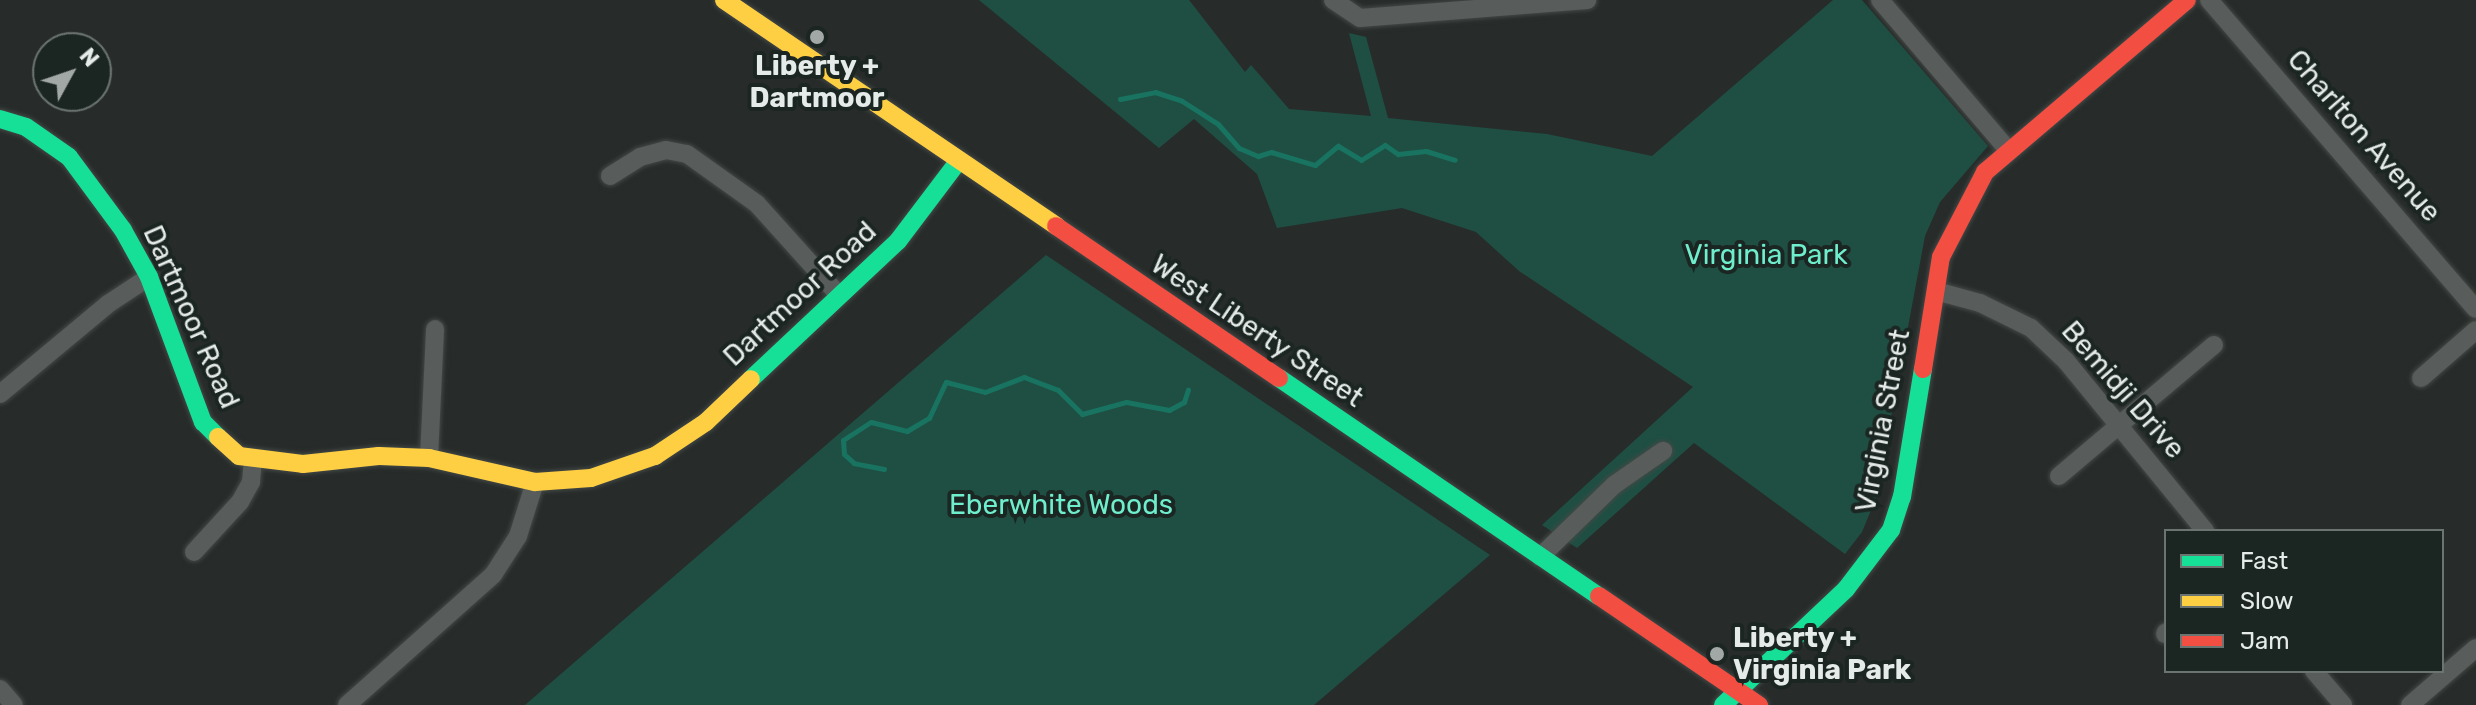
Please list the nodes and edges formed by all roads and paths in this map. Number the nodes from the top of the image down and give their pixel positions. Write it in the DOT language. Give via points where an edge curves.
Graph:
graph roads {
  1 [pos="724,0"];
  2 [pos="1333,0"];
  3 [pos="1587,0"];
  4 [pos="1880,0"];
  5 [pos="2187,0"];
  6 [pos="2209,0"];
  7 [pos="0,119"];
  8 [pos="2008,150"];
  9 [pos="957,163"];
  10 [pos="610,176"];
  11 [pos="149,277"];
  12 [pos="1936,291"];
  13 [pos="839,295"];
  14 [pos="2476,309"];
  15 [pos="435,329"];
  16 [pos="2476,330"];
  17 [pos="2214,345"];
  18 [pos="2421,378"];
  19 [pos="0,394"];
  20 [pos="2118,424"];
  21 [pos="1663,451"];
  22 [pos="429,458"];
  23 [pos="253,461"];
  24 [pos="2059,476"];
  25 [pos="535,482"];
  26 [pos="2203,529"];
  27 [pos="194,552"];
  28 [pos="1540,557"];
  29 [pos="2476,648"];
  30 [pos="2316,673"];
  31 [pos="0,689"];
  32 [pos="1736,690"];
  33 [pos="14,705"];
  34 [pos="347,705"];
  35 [pos="1723,705"];
  36 [pos="1759,705"];
  37 [pos="2343,705"];
  38 [pos="2410,705"];
  1 -- 9 [label="street, West Liberty Street"];
  2 -- 3 [label="street" via="1360,18"];
  4 -- 8 [label="street"];
  5 -- 8 [label="street, Virginia Street"];
  6 -- 14 [label="street, Charlton Avenue"];
  7 -- 11 [label="street, Dartmoor Road" via="26,127 69,157 123,230"];
  8 -- 12 [label="street, Virginia Street" via="1985,172 1958,216 1941,257"];
  9 -- 13 [label="street, Dartmoor Road" via="898,241"];
  9 -- 28 [label="street, West Liberty Street"];
  10 -- 13 [label="street" via="640,157 666,150 687,154 757,204"];
  11 -- 19 [label="street" via="108,304"];
  11 -- 23 [label="street, Dartmoor Road" via="203,422 227,447"];
  12 -- 20 [label="street, Bemidji Drive" via="1980,303 2031,328"];
  12 -- 32 [label="street, Virginia Street" via="1902,497 1891,530 1846,589"];
  13 -- 25 [label="street, Dartmoor Road" via="706,422 655,456 591,478"];
  15 -- 22 [label="street"];
  16 -- 18 [label="street"];
  17 -- 20 [label="street"];
  20 -- 24 [label="street"];
  20 -- 26 [label="street, Bemidji Drive"];
  21 -- 28 [label="street" via="1614,485"];
  22 -- 23 [label="street, Dartmoor Road"];
  22 -- 25 [label="street, Dartmoor Road"];
  23 -- 27 [label="street" via="251,482 240,502"];
  25 -- 34 [label="street" via="518,536 493,575"];
  28 -- 32 [label="street, West Liberty Street"];
  29 -- 38 [label="street"];
  30 -- 37 [label="street"];
  31 -- 33 [label="street"];
  32 -- 35 [label="street, Virginia Street"];
  32 -- 36 [label="street, West Liberty Street"];
}
